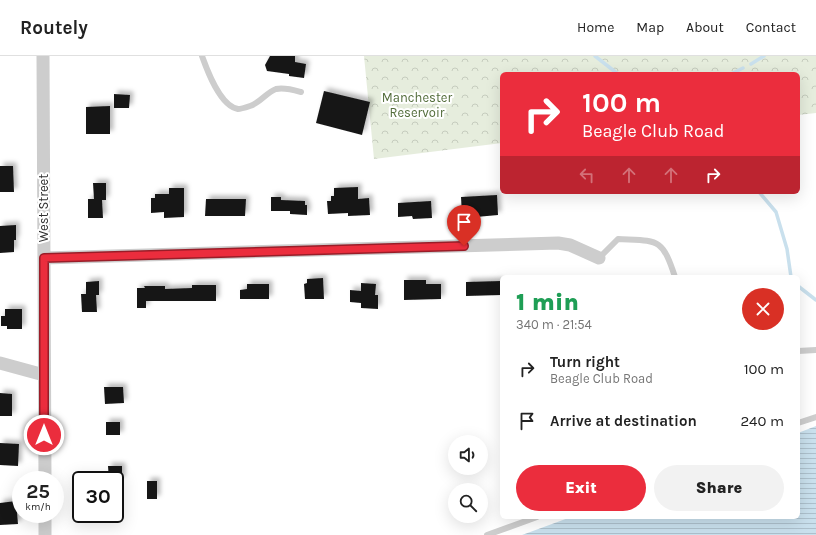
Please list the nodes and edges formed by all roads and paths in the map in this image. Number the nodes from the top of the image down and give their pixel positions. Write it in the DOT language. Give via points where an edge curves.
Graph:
graph roads {
  1 [pos="44,56"];
  2 [pos="202,56"];
  3 [pos="301,92"];
  4 [pos="44,258"];
  5 [pos="599,258"];
  6 [pos="674,275"];
  7 [pos="816,350"];
  8 [pos="800,352"];
  9 [pos="0,363"];
  10 [pos="44,375"];
  11 [pos="816,417"];
  12 [pos="800,422"];
  13 [pos="45,471"];
  14 [pos="531,519"];
  15 [pos="45,523"];
  16 [pos="45,535"];
  17 [pos="487,535"];
  1 -- 4 [label="street, West Street"];
  2 -- 3 [label="lane" via="221,97 238,109 251,106 276,89"];
  4 -- 5 [label="street" via="558,243 570,245"];
  4 -- 10 [label="street, West Street"];
  5 -- 6 [label="lane" via="618,239 648,240 659,244 668,255"];
  7 -- 8 [label="lane"];
  9 -- 10 [label="street"];
  10 -- 13 [label="street, West Street"];
  11 -- 12 [label="lane"];
  14 -- 17 [label="lane"];
  15 -- 16 [label="street"];
}
